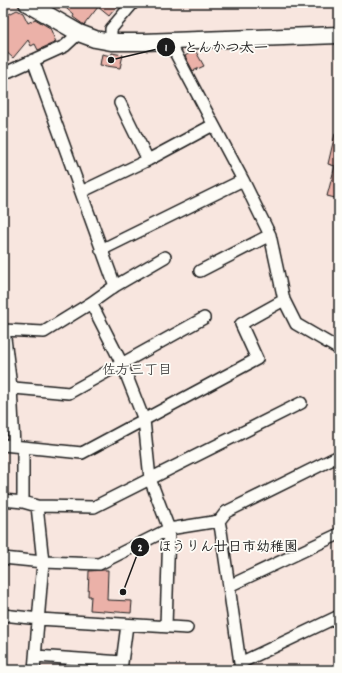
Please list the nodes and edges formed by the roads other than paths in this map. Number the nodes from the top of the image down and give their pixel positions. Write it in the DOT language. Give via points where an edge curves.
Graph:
graph roads {
  1 [pos="27,3"];
  2 [pos="133,3"];
  3 [pos="79,34"];
  4 [pos="339,35"];
  5 [pos="169,41"];
  6 [pos="111,42"];
  7 [pos="33,60"];
  8 [pos="3,74"];
  9 [pos="120,103"];
  10 [pos="213,125"];
  11 [pos="148,160"];
  12 [pos="243,180"];
  13 [pos="81,192"];
  14 [pos="270,235"];
  15 [pos="101,250"];
  16 [pos="165,257"];
  17 [pos="200,271"];
  18 [pos="115,286"];
  19 [pos="284,300"];
  20 [pos="91,303"];
  21 [pos="204,318"];
  22 [pos="3,330"];
  23 [pos="339,349"];
  24 [pos="122,364"];
  25 [pos="7,387"];
  26 [pos="301,403"];
  27 [pos="144,420"];
  28 [pos="13,446"];
  29 [pos="339,456"];
  30 [pos="150,479"];
  31 [pos="3,500"];
  32 [pos="23,502"];
  33 [pos="37,506"];
  34 [pos="219,521"];
  35 [pos="169,529"];
  36 [pos="339,534"];
  37 [pos="3,558"];
  38 [pos="43,562"];
  39 [pos="229,586"];
  40 [pos="3,615"];
  41 [pos="339,616"];
  42 [pos="39,619"];
  43 [pos="127,625"];
  44 [pos="166,626"];
  45 [pos="187,628"];
  46 [pos="36,656"];
  47 [pos="121,666"];
  48 [pos="240,666"];
  49 [pos="34,670"];
  1 -- 3 [label="street"];
  2 -- 6 [label="street" via="111,29"];
  3 -- 6 [label="street"];
  3 -- 7 [label="street" via="65,46"];
  4 -- 5 [label="street"];
  5 -- 6 [label="street"];
  5 -- 10 [label="street"];
  7 -- 8 [label="street"];
  7 -- 13 [label="street"];
  9 -- 11 [label="street"];
  10 -- 11 [label="street"];
  10 -- 12 [label="street"];
  11 -- 13 [label="street"];
  12 -- 14 [label="street"];
  12 -- 15 [label="street"];
  13 -- 15 [label="street"];
  14 -- 17 [label="street"];
  14 -- 19 [label="street"];
  15 -- 18 [label="street"];
  16 -- 18 [label="street"];
  18 -- 20 [label="street"];
  19 -- 23 [label="street" via="296,324"];
  19 -- 27 [label="street" via="241,324 257,359"];
  20 -- 22 [label="street" via="44,332"];
  20 -- 24 [label="street"];
  21 -- 24 [label="street"];
  22 -- 25 [label="street"];
  24 -- 25 [label="street" via="69,393"];
  24 -- 27 [label="street"];
  25 -- 28 [label="street"];
  26 -- 30 [label="street"];
  27 -- 28 [label="street" via="82,452"];
  27 -- 30 [label="street"];
  28 -- 32 [label="street"];
  29 -- 34 [label="street" via="226,512"];
  30 -- 33 [label="street" via="94,507"];
  30 -- 35 [label="street"];
  31 -- 32 [label="street"];
  32 -- 33 [label="street"];
  33 -- 38 [label="street"];
  34 -- 35 [label="street"];
  34 -- 39 [label="street"];
  35 -- 38 [label="street" via="99,564"];
  35 -- 44 [label="street"];
  36 -- 39 [label="street"];
  37 -- 38 [label="street"];
  38 -- 42 [label="street"];
  39 -- 48 [label="street"];
  40 -- 42 [label="street"];
  41 -- 48 [label="street"];
  42 -- 43 [label="street"];
  42 -- 46 [label="street"];
  43 -- 44 [label="street"];
  43 -- 47 [label="street"];
  44 -- 45 [label="street"];
  46 -- 47 [label="street"];
  46 -- 49 [label="street"];
}
